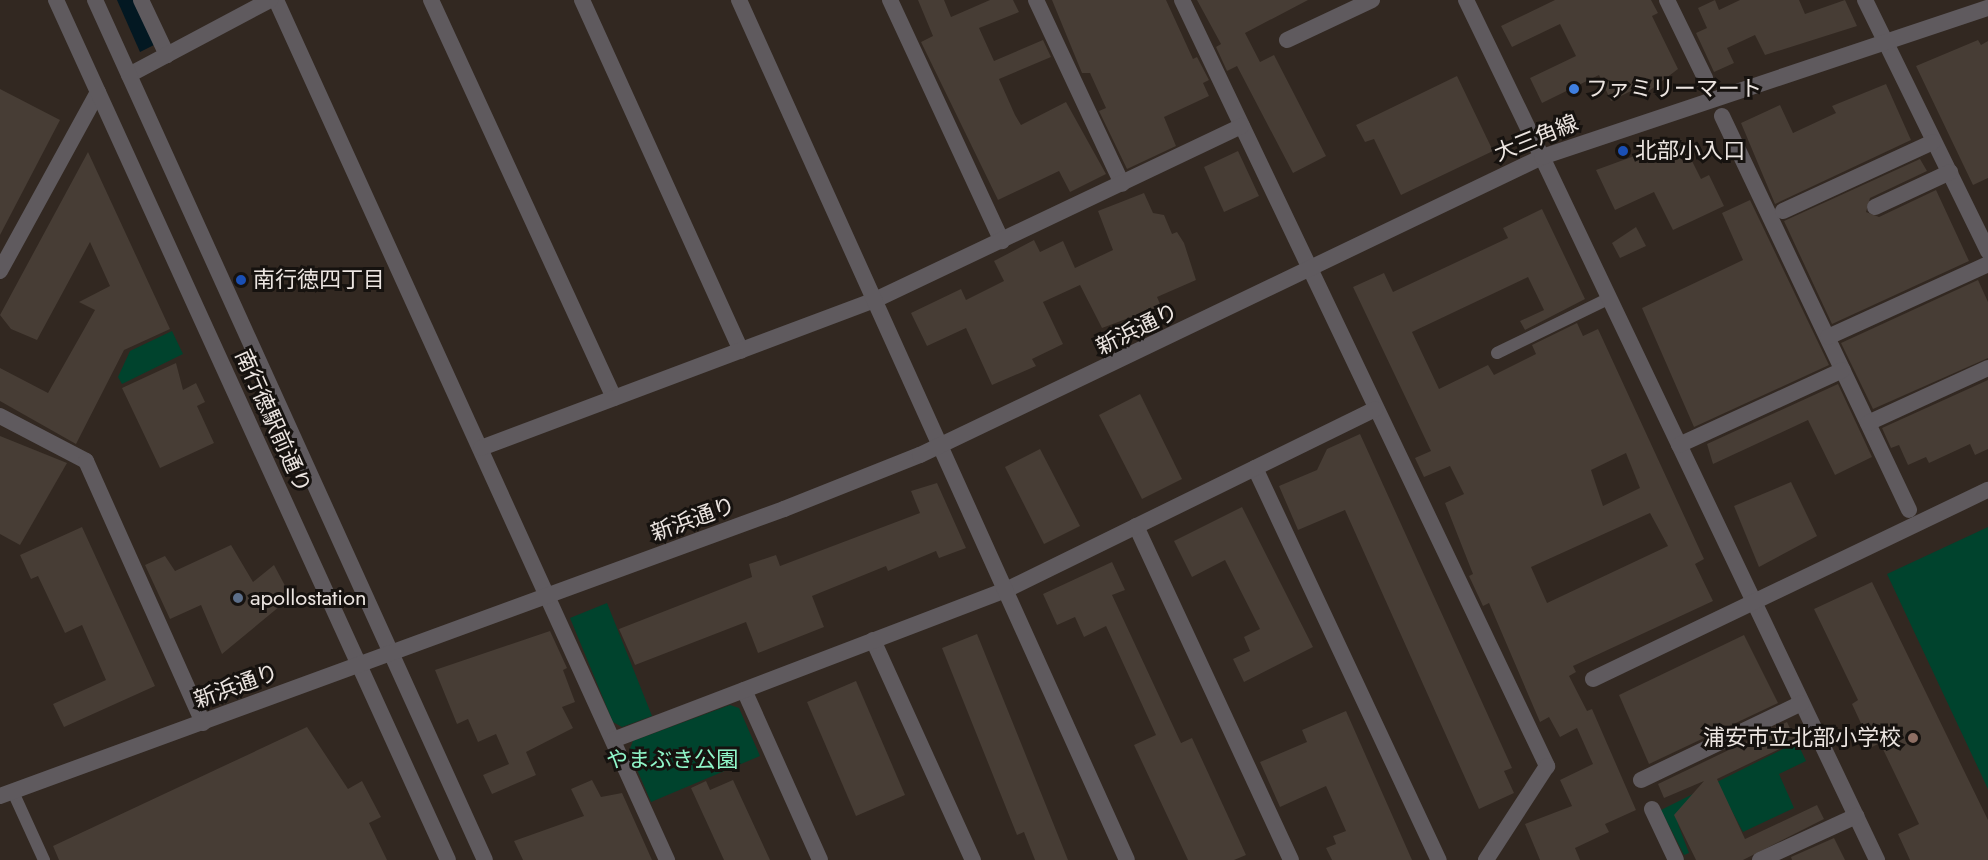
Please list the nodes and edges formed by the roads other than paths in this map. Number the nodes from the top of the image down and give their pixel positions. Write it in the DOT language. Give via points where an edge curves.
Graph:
graph roads {
  1 [pos="56,0"];
  2 [pos="95,0"];
  3 [pos="141,0"];
  4 [pos="270,0"];
  5 [pos="276,0"];
  6 [pos="431,0"];
  7 [pos="582,0"];
  8 [pos="739,0"];
  9 [pos="890,0"];
  10 [pos="1036,0"];
  11 [pos="1182,0"];
  12 [pos="1372,0"];
  13 [pos="1466,0"];
  14 [pos="1667,0"];
  15 [pos="1865,0"];
  16 [pos="1988,8"];
  17 [pos="1287,40"];
  18 [pos="1885,42"];
  19 [pos="166,55"];
  20 [pos="129,75"];
  21 [pos="1705,78"];
  22 [pos="98,92"];
  23 [pos="1722,116"];
  24 [pos="1242,126"];
  25 [pos="1933,142"];
  26 [pos="1542,157"];
  27 [pos="1950,172"];
  28 [pos="1122,184"];
  29 [pos="1875,207"];
  30 [pos="1783,211"];
  31 [pos="1380,234"];
  32 [pos="1002,241"];
  33 [pos="1988,251"];
  34 [pos="1988,264"];
  35 [pos="1310,270"];
  36 [pos="0,271"];
  37 [pos="1610,298"];
  38 [pos="875,300"];
  39 [pos="1828,337"];
  40 [pos="741,351"];
  41 [pos="1497,353"];
  42 [pos="1988,368"];
  43 [pos="1843,370"];
  44 [pos="614,399"];
  45 [pos="1376,409"];
  46 [pos="0,416"];
  47 [pos="1868,423"];
  48 [pos="1679,445"];
  49 [pos="941,446"];
  50 [pos="482,448"];
  51 [pos="1255,468"];
  52 [pos="1988,490"];
  53 [pos="1909,510"];
  54 [pos="1136,526"];
  55 [pos="1006,590"];
  56 [pos="549,596"];
  57 [pos="1754,602"];
  58 [pos="873,640"];
  59 [pos="391,653"];
  60 [pos="360,665"];
  61 [pos="1593,679"];
  62 [pos="744,690"];
  63 [pos="1802,703"];
  64 [pos="203,723"];
  65 [pos="613,740"];
  66 [pos="1641,780"];
  67 [pos="6,794"];
  68 [pos="1652,809"];
  69 [pos="1856,816"];
  70 [pos="44,860"];
  71 [pos="448,860"];
  72 [pos="485,860"];
  73 [pos="667,860"];
  74 [pos="820,860"];
  75 [pos="973,860"];
  76 [pos="1127,860"];
  77 [pos="1291,860"];
  78 [pos="1438,860"];
  79 [pos="1486,860"];
  80 [pos="1677,860"];
  81 [pos="1760,860"];
  82 [pos="1877,860"];
  1 -- 22 [label="street, 南行徳駅前通り"];
  2 -- 20 [label="street, 南行徳駅前通り"];
  3 -- 19 [label="street"];
  4 -- 19 [label="street"];
  5 -- 50 [label="street"];
  6 -- 44 [label="street"];
  7 -- 40 [label="street"];
  8 -- 38 [label="street"];
  9 -- 32 [label="street"];
  10 -- 28 [label="street"];
  11 -- 24 [label="street"];
  12 -- 17 [label="street"];
  13 -- 26 [label="street"];
  14 -- 21 [label="street"];
  15 -- 18 [label="street"];
  16 -- 18 [label="street, 大三角線"];
  18 -- 25 [label="street"];
  18 -- 26 [label="street, 大三角線"];
  19 -- 20 [label="street"];
  20 -- 59 [label="street, 南行徳駅前通り"];
  22 -- 36 [label="street"];
  22 -- 60 [label="street, 南行徳駅前通り"];
  23 -- 39 [label="street"];
  24 -- 28 [label="street"];
  24 -- 35 [label="street"];
  25 -- 27 [label="street"];
  25 -- 30 [label="street"];
  26 -- 31 [label="street, 大三角線"];
  26 -- 37 [label="street"];
  27 -- 29 [label="street"];
  27 -- 33 [label="street"];
  28 -- 32 [label="street"];
  31 -- 35 [label="street, 新浜通り"];
  32 -- 38 [label="street"];
  34 -- 39 [label="street"];
  35 -- 45 [label="street"];
  35 -- 49 [label="street, 新浜通り"];
  37 -- 41 [label="lane"];
  37 -- 48 [label="street"];
  38 -- 40 [label="street"];
  38 -- 49 [label="street"];
  39 -- 43 [label="street"];
  40 -- 44 [label="street"];
  42 -- 47 [label="street"];
  43 -- 47 [label="street"];
  43 -- 48 [label="street"];
  44 -- 50 [label="street"];
  45 -- 51 [label="street"];
  45 -- 79 [label="street" via="1547,766"];
  46 -- 64 [label="street" via="86,461"];
  47 -- 53 [label="street"];
  48 -- 57 [label="street"];
  49 -- 55 [label="street"];
  49 -- 56 [label="street, 新浜通り"];
  50 -- 56 [label="street"];
  51 -- 54 [label="street"];
  51 -- 78 [label="street"];
  52 -- 57 [label="street"];
  54 -- 55 [label="street"];
  54 -- 77 [label="street"];
  55 -- 58 [label="street"];
  55 -- 76 [label="street"];
  56 -- 59 [label="street, 新浜通り"];
  56 -- 65 [label="street"];
  57 -- 61 [label="street"];
  57 -- 63 [label="street"];
  58 -- 62 [label="street"];
  58 -- 75 [label="street"];
  59 -- 60 [label="street, 新浜通り"];
  59 -- 72 [label="street, 南行徳駅前通り"];
  60 -- 64 [label="street, 新浜通り"];
  60 -- 71 [label="street, 南行徳駅前通り"];
  62 -- 65 [label="street"];
  62 -- 74 [label="street"];
  63 -- 66 [label="street"];
  63 -- 69 [label="street"];
  64 -- 67 [label="street, 新浜通り"];
  65 -- 73 [label="street"];
  67 -- 70 [label="lane"];
  68 -- 80 [label="street"];
  69 -- 81 [label="street"];
  69 -- 82 [label="street"];
}
